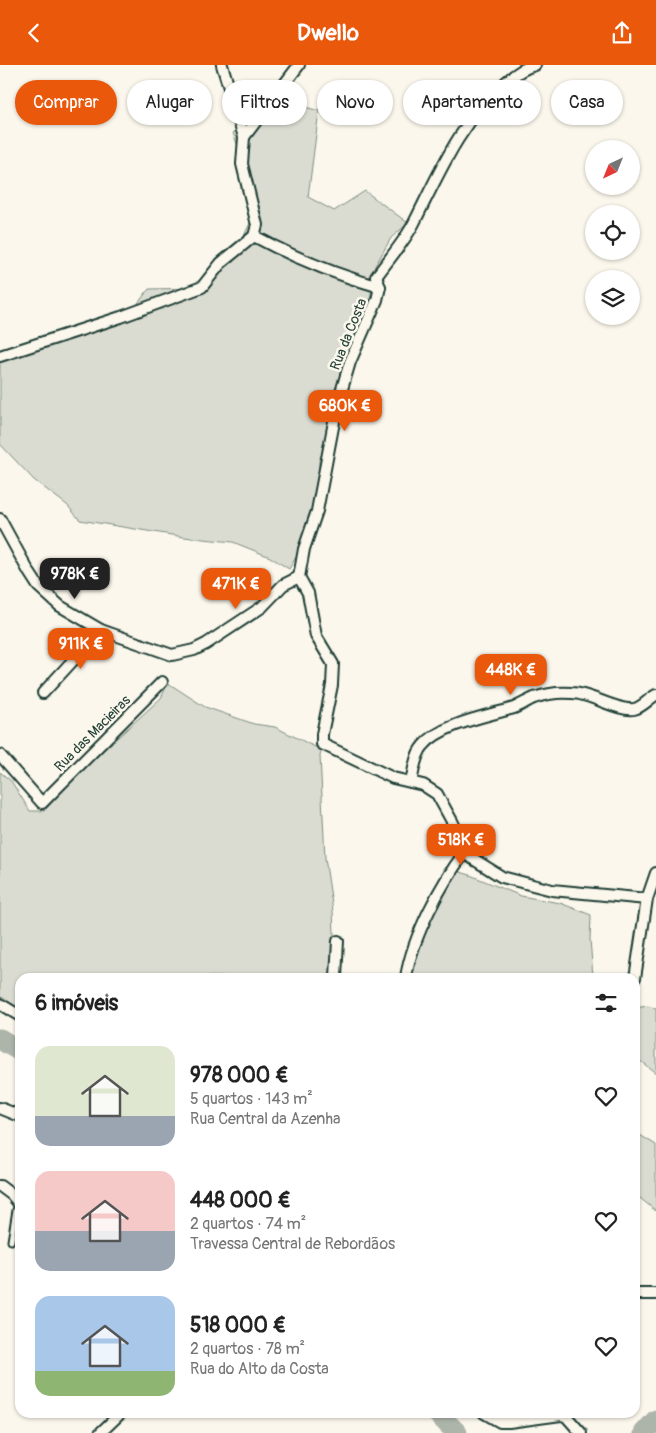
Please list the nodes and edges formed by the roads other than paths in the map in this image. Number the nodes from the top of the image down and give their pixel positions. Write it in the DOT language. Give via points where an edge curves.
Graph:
graph roads {
  1 [pos="222,65"];
  2 [pos="299,65"];
  3 [pos="535,65"];
  4 [pos="244,137"];
  5 [pos="254,236"];
  6 [pos="380,287"];
  7 [pos="0,356"];
  8 [pos="0,519"];
  9 [pos="299,577"];
  10 [pos="100,630"];
  11 [pos="162,682"];
  12 [pos="43,693"];
  13 [pos="656,695"];
  14 [pos="0,755"];
  15 [pos="411,781"];
  16 [pos="465,852"];
  17 [pos="656,873"];
  18 [pos="647,899"];
  19 [pos="338,941"];
  20 [pos="336,973"];
  21 [pos="407,973"];
  22 [pos="636,973"];
  23 [pos="0,1004"];
  24 [pos="15,1013"];
  25 [pos="0,1108"];
  26 [pos="15,1114"];
  27 [pos="0,1186"];
  28 [pos="15,1199"];
  29 [pos="15,1216"];
  30 [pos="11,1241"];
  31 [pos="640,1294"];
  32 [pos="656,1294"];
  33 [pos="116,1418"];
  34 [pos="493,1418"];
  35 [pos="539,1418"];
  36 [pos="568,1418"];
  37 [pos="100,1433"];
  38 [pos="581,1433"];
  1 -- 4 [label="street"];
  2 -- 4 [label="street"];
  3 -- 6 [label="street, Rua da Costa" via="515,74 476,112 435,178 415,222 376,277"];
  4 -- 5 [label="street" via="242,164 257,225"];
  5 -- 6 [label="street" via="287,254"];
  5 -- 7 [label="street" via="221,263 202,287"];
  6 -- 9 [label="street, Rua da Costa" via="350,362 337,406 317,511 304,549"];
  8 -- 10 [label="street" via="38,586 60,606"];
  9 -- 10 [label="street" via="283,585 262,607 194,650 172,655"];
  9 -- 15 [label="street" via="308,593 316,636 333,664 322,744 393,778"];
  10 -- 12 [label="street"];
  11 -- 14 [label="street, Rua das Macieiras" via="42,803"];
  13 -- 15 [label="street" via="632,710 580,694 546,695 473,719 440,733 423,745"];
  15 -- 16 [label="street" via="436,794"];
  16 -- 18 [label="street" via="502,877 552,890"];
  16 -- 21 [label="street" via="417,937"];
  17 -- 18 [label="street"];
  18 -- 22 [label="street"];
  19 -- 20 [label="street"];
  23 -- 24 [label="street"];
  25 -- 26 [label="street"];
  27 -- 28 [label="street"];
  29 -- 30 [label="lane"];
  31 -- 32 [label="street"];
  33 -- 37 [label="street"];
  34 -- 35 [label="street" via="509,1422"];
  36 -- 38 [label="street"];
}
